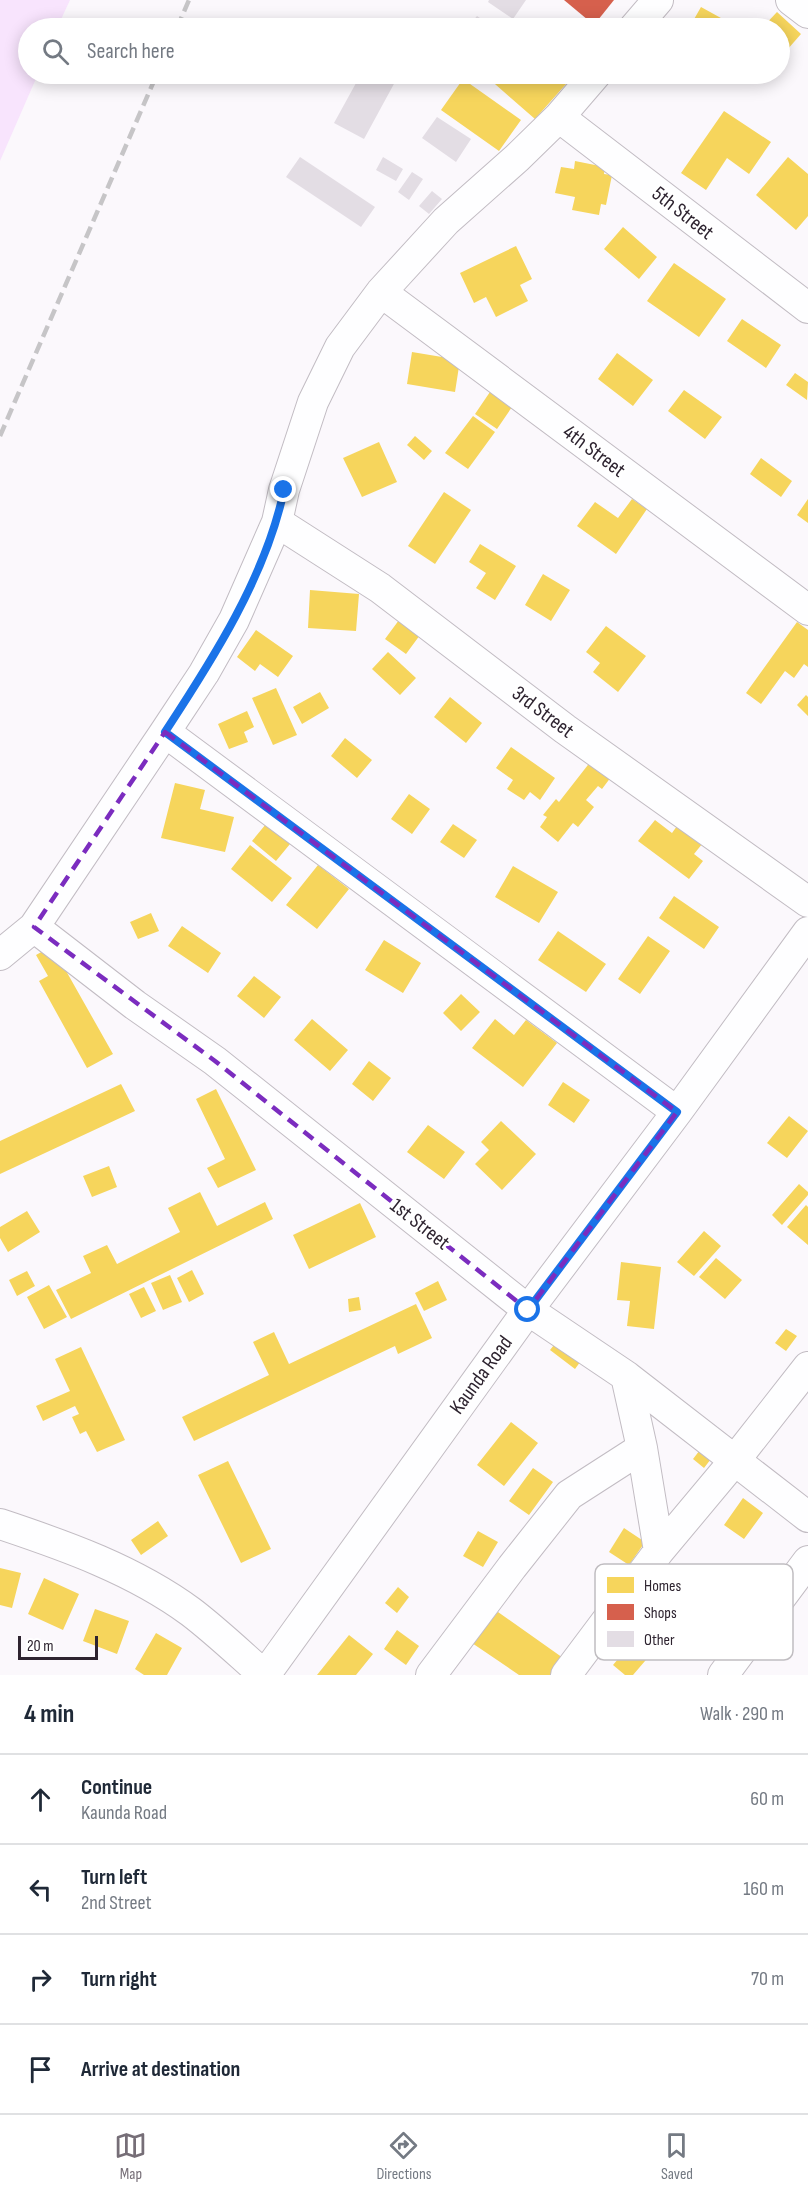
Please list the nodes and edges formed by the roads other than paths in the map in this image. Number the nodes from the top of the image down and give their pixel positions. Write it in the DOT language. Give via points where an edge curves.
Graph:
graph roads {
  1 [pos="658,0"];
  2 [pos="791,0"];
  3 [pos="808,13"];
  4 [pos="643,18"];
  5 [pos="587,84"];
  6 [pos="559,117"];
  7 [pos="381,292"];
  8 [pos="808,308"];
  9 [pos="277,522"];
  10 [pos="808,610"];
  11 [pos="165,732"];
  12 [pos="808,902"];
  13 [pos="34,927"];
  14 [pos="808,932"];
  15 [pos="0,955"];
  16 [pos="677,1112"];
  17 [pos="528,1310"];
  18 [pos="808,1367"];
  19 [pos="626,1376"];
  20 [pos="642,1448"];
  21 [pos="735,1460"];
  22 [pos="808,1517"];
  23 [pos="0,1524"];
  24 [pos="659,1551"];
  25 [pos="808,1561"];
  26 [pos="649,1564"];
  27 [pos="793,1581"];
  28 [pos="595,1636"];
  29 [pos="734,1660"];
  30 [pos="264,1675"];
  31 [pos="431,1675"];
  32 [pos="566,1675"];
  33 [pos="723,1675"];
  1 -- 4 [label="street"];
  2 -- 3 [label="street"];
  5 -- 6 [label="street"];
  6 -- 7 [label="street" via="446,221"];
  6 -- 8 [label="street, 5th Street"];
  7 -- 9 [label="street" via="340,347 313,402"];
  7 -- 10 [label="street, 4th Street"];
  9 -- 11 [label="street" via="234,620"];
  9 -- 12 [label="street, 3rd Street" via="380,588 565,729"];
  11 -- 13 [label="street"];
  11 -- 16 [label="street"];
  13 -- 15 [label="street"];
  13 -- 17 [label="street, 1st Street" via="215,1061"];
  14 -- 16 [label="street, Kaunda Road"];
  16 -- 17 [label="street, Kaunda Road"];
  17 -- 19 [label="street, 1st Street"];
  17 -- 30 [label="street, Kaunda Road"];
  18 -- 21 [label="street"];
  19 -- 20 [label="street"];
  19 -- 21 [label="street, 1st Street"];
  20 -- 24 [label="street"];
  20 -- 31 [label="street" via="569,1495"];
  21 -- 22 [label="street, 1st Street"];
  21 -- 24 [label="street"];
  23 -- 30 [label="street" via="60,1544 135,1578 191,1612"];
  24 -- 26 [label="street"];
  25 -- 27 [label="street"];
  28 -- 32 [label="street"];
  29 -- 33 [label="street"];
}
